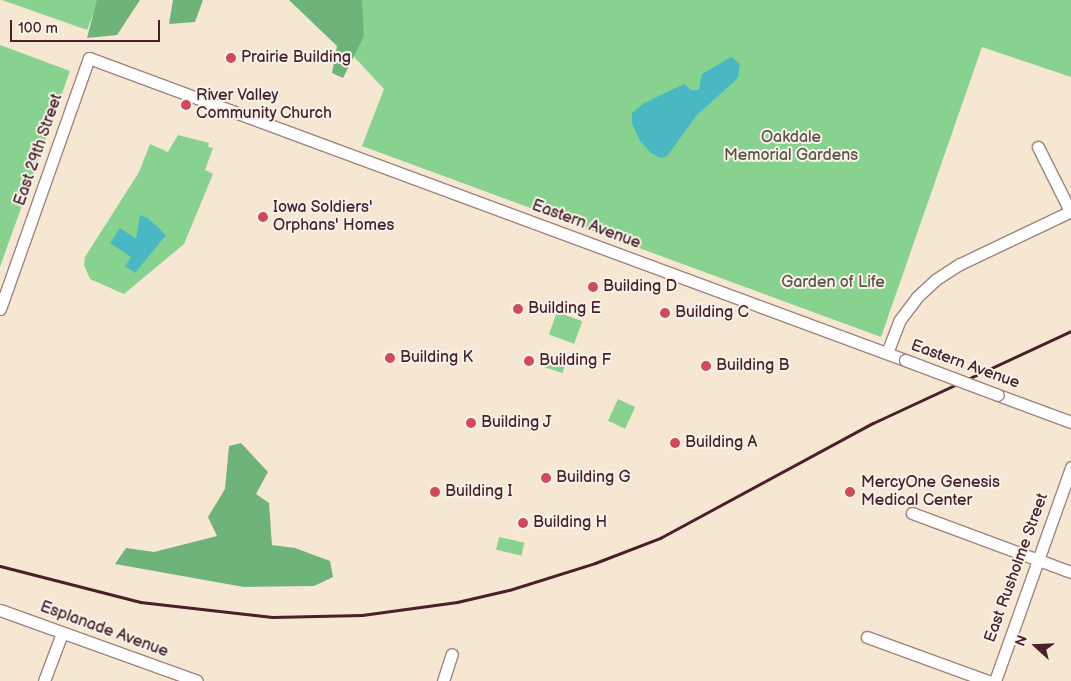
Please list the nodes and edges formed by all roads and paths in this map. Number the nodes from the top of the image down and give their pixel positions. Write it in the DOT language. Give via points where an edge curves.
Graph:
graph roads {
  1 [pos="89,58"];
  2 [pos="1038,147"];
  3 [pos="1071,211"];
  4 [pos="0,309"];
  5 [pos="887,353"];
  6 [pos="1071,422"];
  7 [pos="1071,467"];
  8 [pos="912,513"];
  9 [pos="1038,560"];
  10 [pos="1071,572"];
  11 [pos="0,610"];
  12 [pos="62,633"];
  13 [pos="867,637"];
  14 [pos="452,654"];
  15 [pos="44,681"];
  16 [pos="197,681"];
  17 [pos="443,681"];
  18 [pos="988,681"];
  19 [pos="994,681"];
  1 -- 4 [label="street, East 29th Street"];
  1 -- 5 [label="street, Eastern Avenue"];
  2 -- 3 [label="street"];
  3 -- 5 [label="street" via="960,264 935,280 917,296 899,321"];
  5 -- 6 [label="street, Eastern Avenue, bridge"];
  7 -- 9 [label="street, East Rusholme Street"];
  8 -- 9 [label="street"];
  9 -- 10 [label="street"];
  9 -- 19 [label="street, East Rusholme Street"];
  11 -- 12 [label="street, Esplanade Avenue"];
  12 -- 15 [label="street"];
  12 -- 16 [label="street, Esplanade Avenue"];
  13 -- 18 [label="street"];
  14 -- 17 [label="street"];
}
